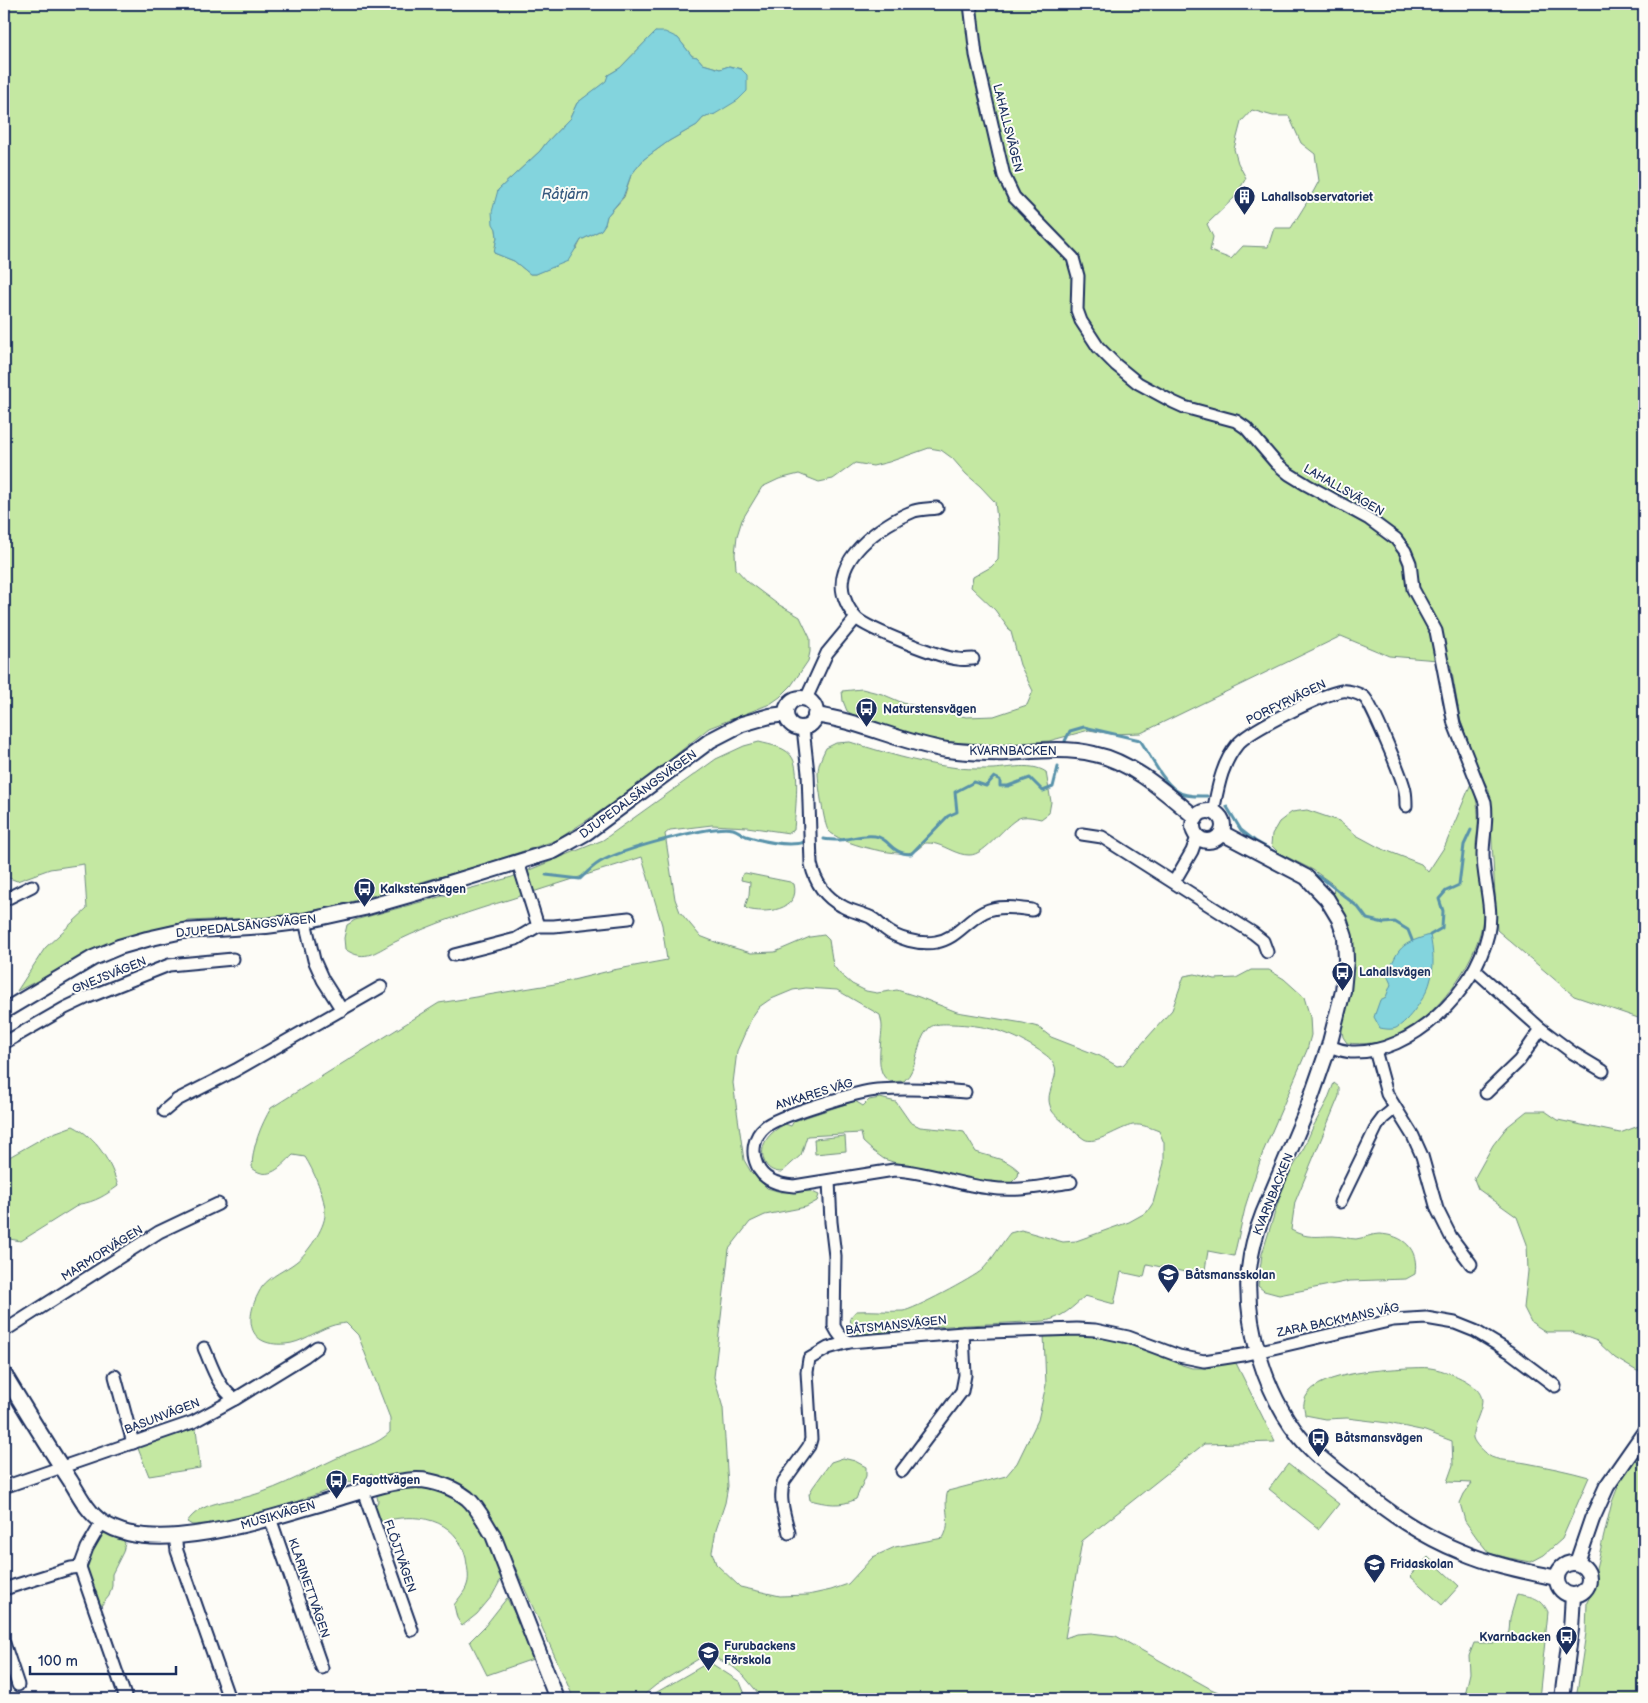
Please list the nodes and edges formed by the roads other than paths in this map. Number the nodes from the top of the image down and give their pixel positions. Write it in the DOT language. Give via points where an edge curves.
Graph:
graph roads {
  1 [pos="970,4"];
  2 [pos="937,508"];
  3 [pos="856,618"];
  4 [pos="973,658"];
  5 [pos="806,699"];
  6 [pos="786,714"];
  7 [pos="815,714"];
  8 [pos="803,728"];
  9 [pos="1406,806"];
  10 [pos="1213,812"];
  11 [pos="1196,818"];
  12 [pos="1222,833"];
  13 [pos="1082,834"];
  14 [pos="1197,836"];
  15 [pos="518,862"];
  16 [pos="1174,882"];
  17 [pos="32,886"];
  18 [pos="4,900"];
  19 [pos="1032,910"];
  20 [pos="630,918"];
  21 [pos="305,921"];
  22 [pos="538,926"];
  23 [pos="1267,952"];
  24 [pos="454,955"];
  25 [pos="233,958"];
  26 [pos="1475,970"];
  27 [pos="382,986"];
  28 [pos="342,1010"];
  29 [pos="4,1011"];
  30 [pos="1541,1029"];
  31 [pos="4,1043"];
  32 [pos="1329,1046"];
  33 [pos="1375,1050"];
  34 [pos="1603,1071"];
  35 [pos="965,1092"];
  36 [pos="1486,1093"];
  37 [pos="1395,1108"];
  38 [pos="164,1111"];
  39 [pos="829,1181"];
  40 [pos="1071,1182"];
  41 [pos="1340,1202"];
  42 [pos="218,1204"];
  43 [pos="1471,1264"];
  44 [pos="4,1331"];
  45 [pos="963,1333"];
  46 [pos="849,1342"];
  47 [pos="317,1347"];
  48 [pos="204,1348"];
  49 [pos="1258,1352"];
  50 [pos="4,1374"];
  51 [pos="115,1376"];
  52 [pos="1555,1386"];
  53 [pos="235,1399"];
  54 [pos="1644,1433"];
  55 [pos="133,1443"];
  56 [pos="61,1467"];
  57 [pos="902,1471"];
  58 [pos="4,1487"];
  59 [pos="363,1491"];
  60 [pos="270,1518"];
  61 [pos="102,1522"];
  62 [pos="789,1533"];
  63 [pos="175,1536"];
  64 [pos="1577,1563"];
  65 [pos="80,1567"];
  66 [pos="1557,1578"];
  67 [pos="4,1590"];
  68 [pos="1573,1595"];
  69 [pos="412,1630"];
  70 [pos="4,1643"];
  71 [pos="322,1668"];
  72 [pos="18,1685"];
  73 [pos="126,1699"];
  74 [pos="229,1699"];
  75 [pos="557,1699"];
  76 [pos="1562,1699"];
  1 -- 26 [label="street, LAHALLSVÄGEN" via="976,55 1004,176 1014,197 1073,258 1078,276 1077,310 1098,347 1138,383 1173,402 1236,421 1289,474 1369,519 1396,539 1406,551 1413,589 1436,631 1454,724 1485,802 1483,855 1490,922"];
  2 -- 3 [label="street" via="916,511 884,526 854,554 847,566 843,591 844,599"];
  3 -- 4 [label="street" via="899,640 945,656"];
  3 -- 5 [label="street" via="827,653"];
  5 -- 6 [label="street" via="791,702"];
  5 -- 7 [label="street" via="813,705"];
  6 -- 8 [label="street" via="792,725"];
  6 -- 15 [label="street, DJUPEDALSÄNGSVÄGEN" via="732,728 711,740 586,833 554,850"];
  7 -- 8 [label="street" via="812,723"];
  7 -- 11 [label="street, KVARNBACKEN" via="946,750 976,753 1078,751 1096,754 1137,772"];
  8 -- 19 [label="street" via="814,877 831,898 872,918 893,934 925,943 954,935 985,912 1003,908"];
  9 -- 10 [label="street, PORFYRVÄGEN" via="1405,790 1373,710 1365,698 1344,690 1245,737 1222,770"];
  10 -- 11 [label="street" via="1205,812"];
  10 -- 12 [label="street" via="1221,820"];
  11 -- 14 [label="street" via="1193,827"];
  12 -- 14 [label="street" via="1210,841"];
  12 -- 32 [label="street, KVARNBACKEN" via="1306,878 1327,899 1339,919 1346,960"];
  13 -- 16 [label="street" via="1102,837"];
  14 -- 16 [label="street"];
  15 -- 21 [label="street, DJUPEDALSÄNGSVÄGEN" via="364,908"];
  15 -- 22 [label="street"];
  16 -- 23 [label="street" via="1253,933 1263,941"];
  17 -- 18 [label="street"];
  20 -- 22 [label="street"];
  21 -- 28 [label="street" via="314,960"];
  21 -- 29 [label="street, DJUPEDALSÄNGSVÄGEN" via="183,931 119,947 93,958"];
  22 -- 24 [label="street" via="516,939"];
  25 -- 31 [label="street, GNEJSVÄGEN" via="168,965 86,998"];
  26 -- 30 [label="street"];
  26 -- 33 [label="street, LAHALLSVÄGEN" via="1440,1013 1418,1032"];
  27 -- 28 [label="street"];
  28 -- 38 [label="street" via="177,1100"];
  30 -- 34 [label="street"];
  30 -- 36 [label="street" via="1519,1061"];
  32 -- 33 [label="street, LAHALLSVÄGEN" via="1349,1052"];
  32 -- 49 [label="street, KVARNBACKEN" via="1306,1112 1256,1231 1248,1286"];
  33 -- 37 [label="street" via="1387,1094"];
  35 -- 39 [label="street, ANKARES VÄG" via="923,1088 875,1090 782,1118 760,1133 754,1146 754,1157 768,1180 794,1186"];
  37 -- 41 [label="street" via="1377,1126"];
  37 -- 43 [label="street" via="1422,1156 1443,1222"];
  39 -- 40 [label="street, ANKARES VÄG" via="909,1170 990,1188 1018,1189"];
  39 -- 46 [label="street" via="835,1256 834,1326 837,1333"];
  42 -- 44 [label="street, MARMORVÄGEN" via="159,1232"];
  45 -- 46 [label="street, BÅTSMANSVÄGEN"];
  45 -- 49 [label="street, BÅTSMANSVÄGEN" via="1095,1330 1128,1337 1194,1360 1215,1360"];
  45 -- 57 [label="street, BÅTSMANSVÄGEN" via="965,1375 962,1391"];
  46 -- 62 [label="street, BÅTSMANSVÄGEN" via="828,1348 809,1359 807,1382 811,1439 782,1486"];
  47 -- 53 [label="street, BASUNVÄGEN"];
  48 -- 53 [label="street" via="226,1394"];
  49 -- 52 [label="street, ZARA BACKMANS VÄG" via="1394,1320 1442,1320 1462,1325 1492,1340"];
  49 -- 66 [label="street, KVARNBACKEN" via="1276,1401 1300,1438 1319,1458 1367,1496 1410,1526 1462,1552 1514,1569"];
  50 -- 56 [label="street, MUSIKVÄGEN"];
  51 -- 55 [label="street"];
  53 -- 55 [label="street, BASUNVÄGEN" via="193,1422"];
  54 -- 64 [label="street" via="1606,1486"];
  55 -- 56 [label="street, BASUNVÄGEN"];
  56 -- 58 [label="street, BASUNVÄGEN"];
  56 -- 61 [label="street, MUSIKVÄGEN" via="92,1513"];
  59 -- 60 [label="street, MUSIKVÄGEN"];
  59 -- 69 [label="street, FLÖJTVÄGEN"];
  59 -- 75 [label="street, MUSIKVÄGEN" via="419,1480 437,1483 467,1498 493,1535"];
  60 -- 63 [label="street, MUSIKVÄGEN" via="234,1528"];
  60 -- 71 [label="street, KLARINETTVÄGEN"];
  61 -- 63 [label="street, MUSIKVÄGEN" via="118,1530 148,1537"];
  61 -- 65 [label="street"];
  63 -- 74 [label="street" via="177,1551"];
  64 -- 66 [label="street" via="1563,1566"];
  64 -- 68 [label="street" via="1585,1568 1589,1580 1584,1590"];
  65 -- 67 [label="street"];
  65 -- 73 [label="street"];
  66 -- 68 [label="street" via="1560,1589"];
  68 -- 76 [label="street"];
  70 -- 72 [label="street"];
}
